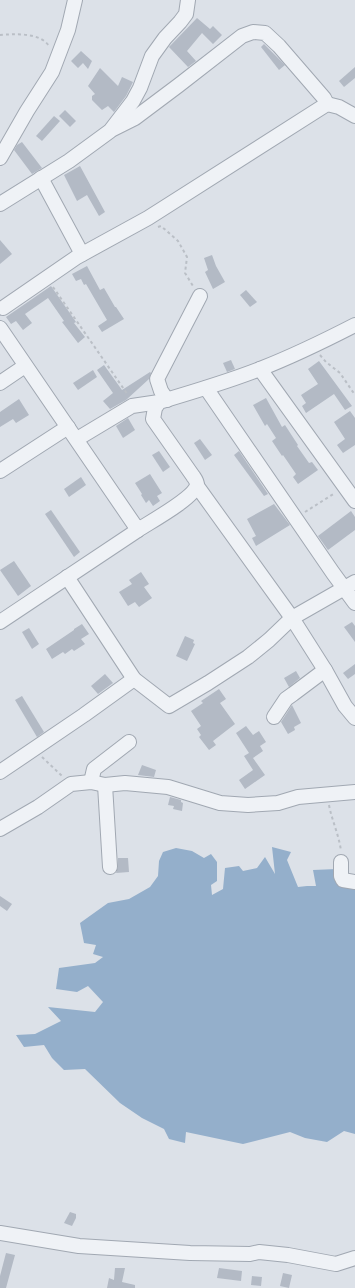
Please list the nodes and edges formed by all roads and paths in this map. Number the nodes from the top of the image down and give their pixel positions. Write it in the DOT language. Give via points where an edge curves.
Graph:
graph roads {
  1 [pos="75,0"];
  2 [pos="188,0"];
  3 [pos="0,35"];
  4 [pos="58,57"];
  5 [pos="327,104"];
  6 [pos="355,116"];
  7 [pos="110,131"];
  8 [pos="0,158"];
  9 [pos="41,178"];
  10 [pos="0,204"];
  11 [pos="148,218"];
  12 [pos="82,254"];
  13 [pos="47,277"];
  14 [pos="200,296"];
  15 [pos="1,307"];
  16 [pos="355,325"];
  17 [pos="0,328"];
  18 [pos="314,346"];
  19 [pos="25,366"];
  20 [pos="260,369"];
  21 [pos="0,383"];
  22 [pos="206,388"];
  23 [pos="355,395"];
  24 [pos="163,401"];
  25 [pos="136,406"];
  26 [pos="68,427"];
  27 [pos="77,439"];
  28 [pos="0,471"];
  29 [pos="196,486"];
  30 [pos="345,487"];
  31 [pos="355,501"];
  32 [pos="295,518"];
  33 [pos="138,530"];
  34 [pos="67,578"];
  35 [pos="350,586"];
  36 [pos="355,603"];
  37 [pos="292,618"];
  38 [pos="0,622"];
  39 [pos="325,670"];
  40 [pos="134,679"];
  41 [pos="274,717"];
  42 [pos="355,718"];
  43 [pos="129,742"];
  44 [pos="33,750"];
  45 [pos="0,772"];
  46 [pos="91,782"];
  47 [pos="71,784"];
  48 [pos="105,785"];
  49 [pos="355,792"];
  50 [pos="327,795"];
  51 [pos="0,829"];
  52 [pos="341,862"];
  53 [pos="110,867"];
  54 [pos="355,882"];
  55 [pos="0,1233"];
  56 [pos="355,1258"];
  1 -- 4 [label="street"];
  2 -- 7 [label="street" via="186,14 152,56 133,101"];
  3 -- 4 [label="path" via="31,34 47,43"];
  4 -- 8 [label="street" via="52,72"];
  5 -- 6 [label="street"];
  5 -- 7 [label="street" via="279,46 265,34 253,32 242,36 135,118"];
  5 -- 11 [label="street"];
  7 -- 9 [label="street"];
  9 -- 10 [label="street"];
  9 -- 12 [label="street"];
  11 -- 12 [label="street"];
  11 -- 14 [label="path" via="154,227 161,226 178,241 187,257 185,273"];
  12 -- 13 [label="street"];
  13 -- 15 [label="street"];
  13 -- 25 [label="path"];
  14 -- 24 [label="street" via="157,379"];
  16 -- 18 [label="street"];
  17 -- 19 [label="street"];
  18 -- 20 [label="street"];
  18 -- 23 [label="path" via="326,362 340,373"];
  19 -- 21 [label="street"];
  19 -- 26 [label="street"];
  20 -- 22 [label="street"];
  20 -- 30 [label="street"];
  22 -- 24 [label="street"];
  22 -- 32 [label="street"];
  24 -- 25 [label="street"];
  24 -- 29 [label="street" via="155,408 153,419 193,476"];
  25 -- 27 [label="street"];
  26 -- 27 [label="street"];
  26 -- 28 [label="street"];
  27 -- 33 [label="street"];
  29 -- 33 [label="street" via="184,500"];
  29 -- 37 [label="street"];
  30 -- 31 [label="street"];
  30 -- 32 [label="path"];
  32 -- 35 [label="street"];
  33 -- 34 [label="street"];
  34 -- 38 [label="street"];
  34 -- 40 [label="street"];
  35 -- 36 [label="street"];
  35 -- 37 [label="street"];
  37 -- 39 [label="street"];
  37 -- 40 [label="street" via="248,657 169,706"];
  39 -- 41 [label="street" via="286,699"];
  39 -- 42 [label="street" via="345,706"];
  40 -- 44 [label="street"];
  43 -- 46 [label="street" via="94,769"];
  44 -- 45 [label="street"];
  44 -- 47 [label="path"];
  46 -- 47 [label="street"];
  46 -- 48 [label="street"];
  47 -- 51 [label="street"];
  48 -- 50 [label="street" via="125,783 168,787 220,803 248,805"];
  48 -- 53 [label="street"];
  49 -- 50 [label="street"];
  50 -- 52 [label="path" via="340,839"];
  52 -- 54 [label="street" via="343,880"];
  55 -- 56 [label="street" via="78,1246 190,1253 259,1252 336,1264"];
}
